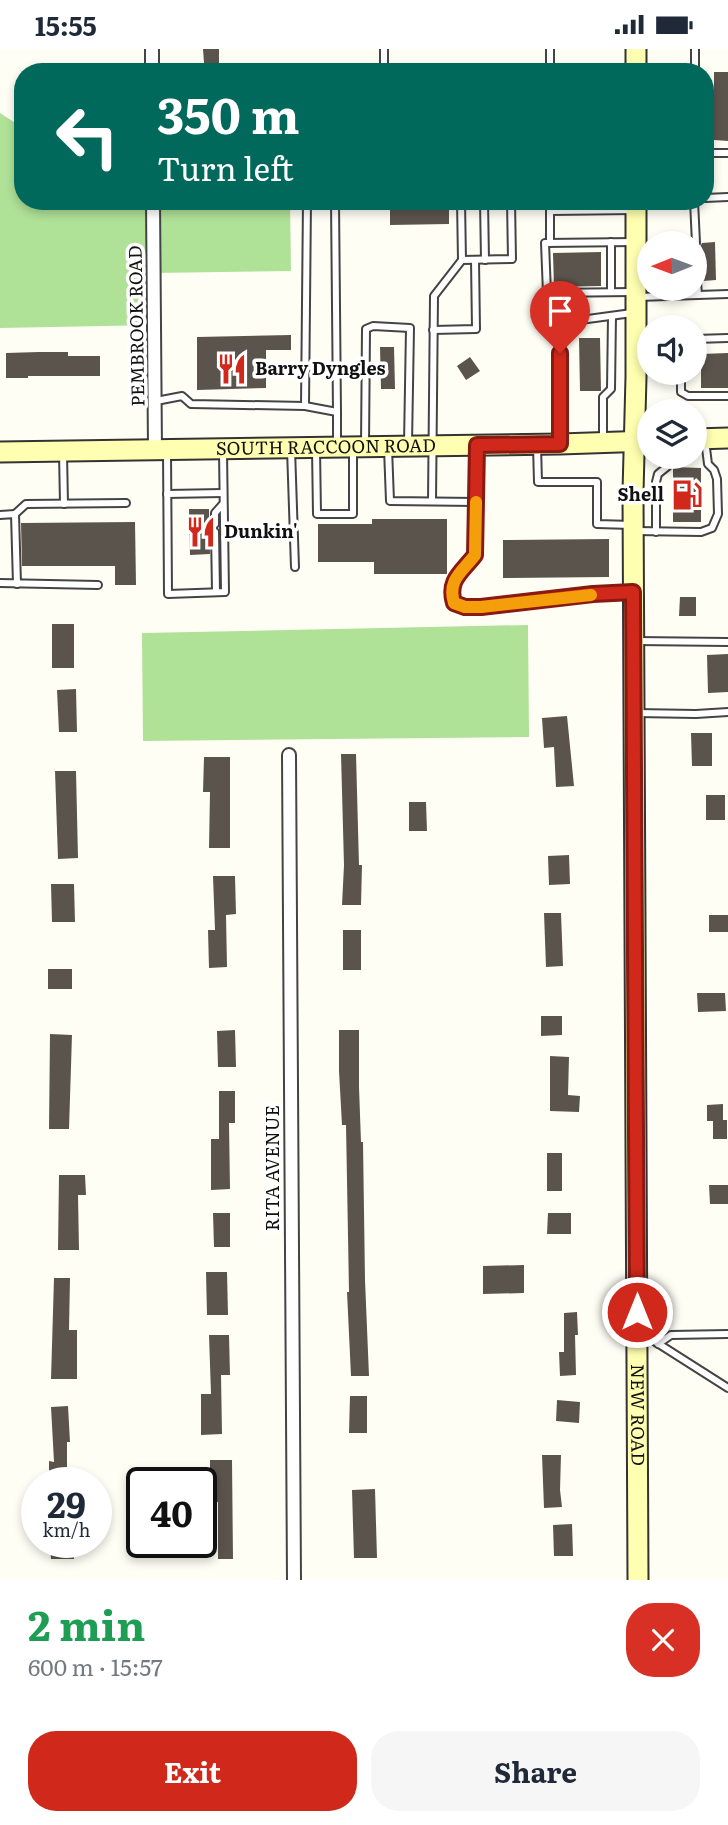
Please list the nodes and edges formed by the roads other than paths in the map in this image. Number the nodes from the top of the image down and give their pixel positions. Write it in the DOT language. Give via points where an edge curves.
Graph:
graph roads {
  1 [pos="153,210"];
  2 [pos="307,210"];
  3 [pos="335,210"];
  4 [pos="461,210"];
  5 [pos="484,210"];
  6 [pos="511,210"];
  7 [pos="613,210"];
  8 [pos="636,210"];
  9 [pos="694,210"];
  10 [pos="695,231"];
  11 [pos="611,242"];
  12 [pos="636,242"];
  13 [pos="550,243"];
  14 [pos="603,243"];
  15 [pos="461,260"];
  16 [pos="475,260"];
  17 [pos="485,260"];
  18 [pos="598,292"];
  19 [pos="611,292"];
  20 [pos="728,294"];
  21 [pos="707,295"];
  22 [pos="636,300"];
  23 [pos="639,315"];
  24 [pos="612,316"];
  25 [pos="433,330"];
  26 [pos="728,338"];
  27 [pos="707,339"];
  28 [pos="681,385"];
  29 [pos="728,395"];
  30 [pos="156,401"];
  31 [pos="305,406"];
  32 [pos="337,412"];
  33 [pos="707,438"];
  34 [pos="728,438"];
  35 [pos="637,441"];
  36 [pos="603,443"];
  37 [pos="537,444"];
  38 [pos="560,444"];
  39 [pos="477,445"];
  40 [pos="398,446"];
  41 [pos="432,446"];
  42 [pos="291,447"];
  43 [pos="316,447"];
  44 [pos="352,447"];
  45 [pos="222,449"];
  46 [pos="161,450"];
  47 [pos="63,451"];
  48 [pos="0,452"];
  49 [pos="707,461"];
  50 [pos="639,469"];
  51 [pos="664,469"];
  52 [pos="223,493"];
  53 [pos="167,494"];
  54 [pos="432,502"];
  55 [pos="476,502"];
  56 [pos="126,503"];
  57 [pos="64,504"];
  58 [pos="224,504"];
  59 [pos="15,514"];
  60 [pos="0,515"];
  61 [pos="633,528"];
  62 [pos="656,532"];
  63 [pos="295,567"];
  64 [pos="0,583"];
  65 [pos="17,584"];
  66 [pos="98,585"];
  67 [pos="216,592"];
  68 [pos="633,592"];
  69 [pos="634,641"];
  70 [pos="728,642"];
  71 [pos="728,712"];
  72 [pos="634,713"];
  73 [pos="289,755"];
  74 [pos="728,1334"];
  75 [pos="637,1336"];
  76 [pos="658,1344"];
  77 [pos="728,1388"];
  78 [pos="294,1580"];
  79 [pos="638,1580"];
  1 -- 30 [label="street, PEMBROOK ROAD"];
  2 -- 31 [label="lane"];
  3 -- 32 [label="lane"];
  4 -- 15 [label="lane"];
  5 -- 17 [label="lane"];
  6 -- 17 [label="lane" via="512,259"];
  7 -- 13 [label="lane" via="550,211"];
  8 -- 12 [label="street, NEW ROAD"];
  9 -- 10 [label="lane"];
  11 -- 12 [label="lane"];
  11 -- 14 [label="lane"];
  11 -- 19 [label="lane"];
  12 -- 22 [label="street, NEW ROAD"];
  13 -- 14 [label="lane"];
  13 -- 18 [label="lane" via="545,243 547,293"];
  14 -- 18 [label="lane" via="599,247 549,247 550,289 594,288"];
  15 -- 16 [label="lane"];
  15 -- 25 [label="lane" via="434,296"];
  16 -- 17 [label="lane"];
  16 -- 25 [label="lane" via="476,329"];
  18 -- 19 [label="lane"];
  19 -- 22 [label="lane"];
  20 -- 21 [label="lane"];
  22 -- 23 [label="street, NEW ROAD"];
  22 -- 24 [label="lane"];
  24 -- 36 [label="lane" via="611,389 603,397"];
  24 -- 38 [label="lane" via="573,321 560,330"];
  25 -- 41 [label="lane"];
  26 -- 27 [label="lane"];
  28 -- 29 [label="lane" via="688,396"];
  30 -- 31 [label="lane" via="182,396 191,404"];
  30 -- 46 [label="street, PEMBROOK ROAD"];
  31 -- 32 [label="lane"];
  32 -- 44 [label="lane"];
  33 -- 34 [label="street"];
  35 -- 36 [label="street, SOUTH RACCOON ROAD"];
  36 -- 38 [label="street, SOUTH RACCOON ROAD"];
  37 -- 38 [label="street, SOUTH RACCOON ROAD"];
  37 -- 39 [label="street, SOUTH RACCOON ROAD"];
  37 -- 61 [label="lane" via="538,482 597,482 597,524"];
  39 -- 41 [label="street, SOUTH RACCOON ROAD"];
  39 -- 55 [label="lane"];
  40 -- 41 [label="street, SOUTH RACCOON ROAD"];
  40 -- 44 [label="street, SOUTH RACCOON ROAD"];
  40 -- 44 [label="lane" via="410,328 373,326 366,329"];
  40 -- 54 [label="lane" via="390,501"];
  41 -- 54 [label="lane"];
  42 -- 43 [label="street, SOUTH RACCOON ROAD"];
  42 -- 45 [label="street, SOUTH RACCOON ROAD"];
  42 -- 63 [label="lane"];
  43 -- 44 [label="street, SOUTH RACCOON ROAD"];
  43 -- 44 [label="lane" via="317,514 353,514"];
  45 -- 46 [label="street, SOUTH RACCOON ROAD"];
  45 -- 52 [label="lane"];
  46 -- 47 [label="street, SOUTH RACCOON ROAD"];
  46 -- 53 [label="lane"];
  47 -- 48 [label="street, SOUTH RACCOON ROAD"];
  47 -- 57 [label="lane"];
  49 -- 62 [label="lane" via="717,479 715,524 701,532"];
  50 -- 61 [label="street, NEW ROAD"];
  51 -- 62 [label="lane" via="656,482"];
  52 -- 53 [label="lane"];
  52 -- 58 [label="lane"];
  53 -- 67 [label="lane" via="168,594"];
  54 -- 55 [label="lane"];
  55 -- 68 [label="lane" via="475,555 456,576 451,591 454,603 481,607"];
  56 -- 57 [label="lane"];
  57 -- 59 [label="lane" via="26,504"];
  58 -- 67 [label="lane" via="215,513"];
  58 -- 67 [label="lane" via="225,592"];
  59 -- 60 [label="lane"];
  59 -- 65 [label="lane"];
  61 -- 62 [label="lane"];
  61 -- 68 [label="street, NEW ROAD"];
  64 -- 65 [label="lane"];
  65 -- 66 [label="lane"];
  68 -- 69 [label="street, NEW ROAD"];
  69 -- 70 [label="lane"];
  69 -- 72 [label="street, NEW ROAD"];
  71 -- 72 [label="lane"];
  72 -- 75 [label="street, NEW ROAD"];
  73 -- 78 [label="street, RITA AVENUE"];
  74 -- 76 [label="lane" via="671,1335"];
  75 -- 76 [label="lane"];
  75 -- 79 [label="street, NEW ROAD"];
  76 -- 77 [label="lane"];
}
